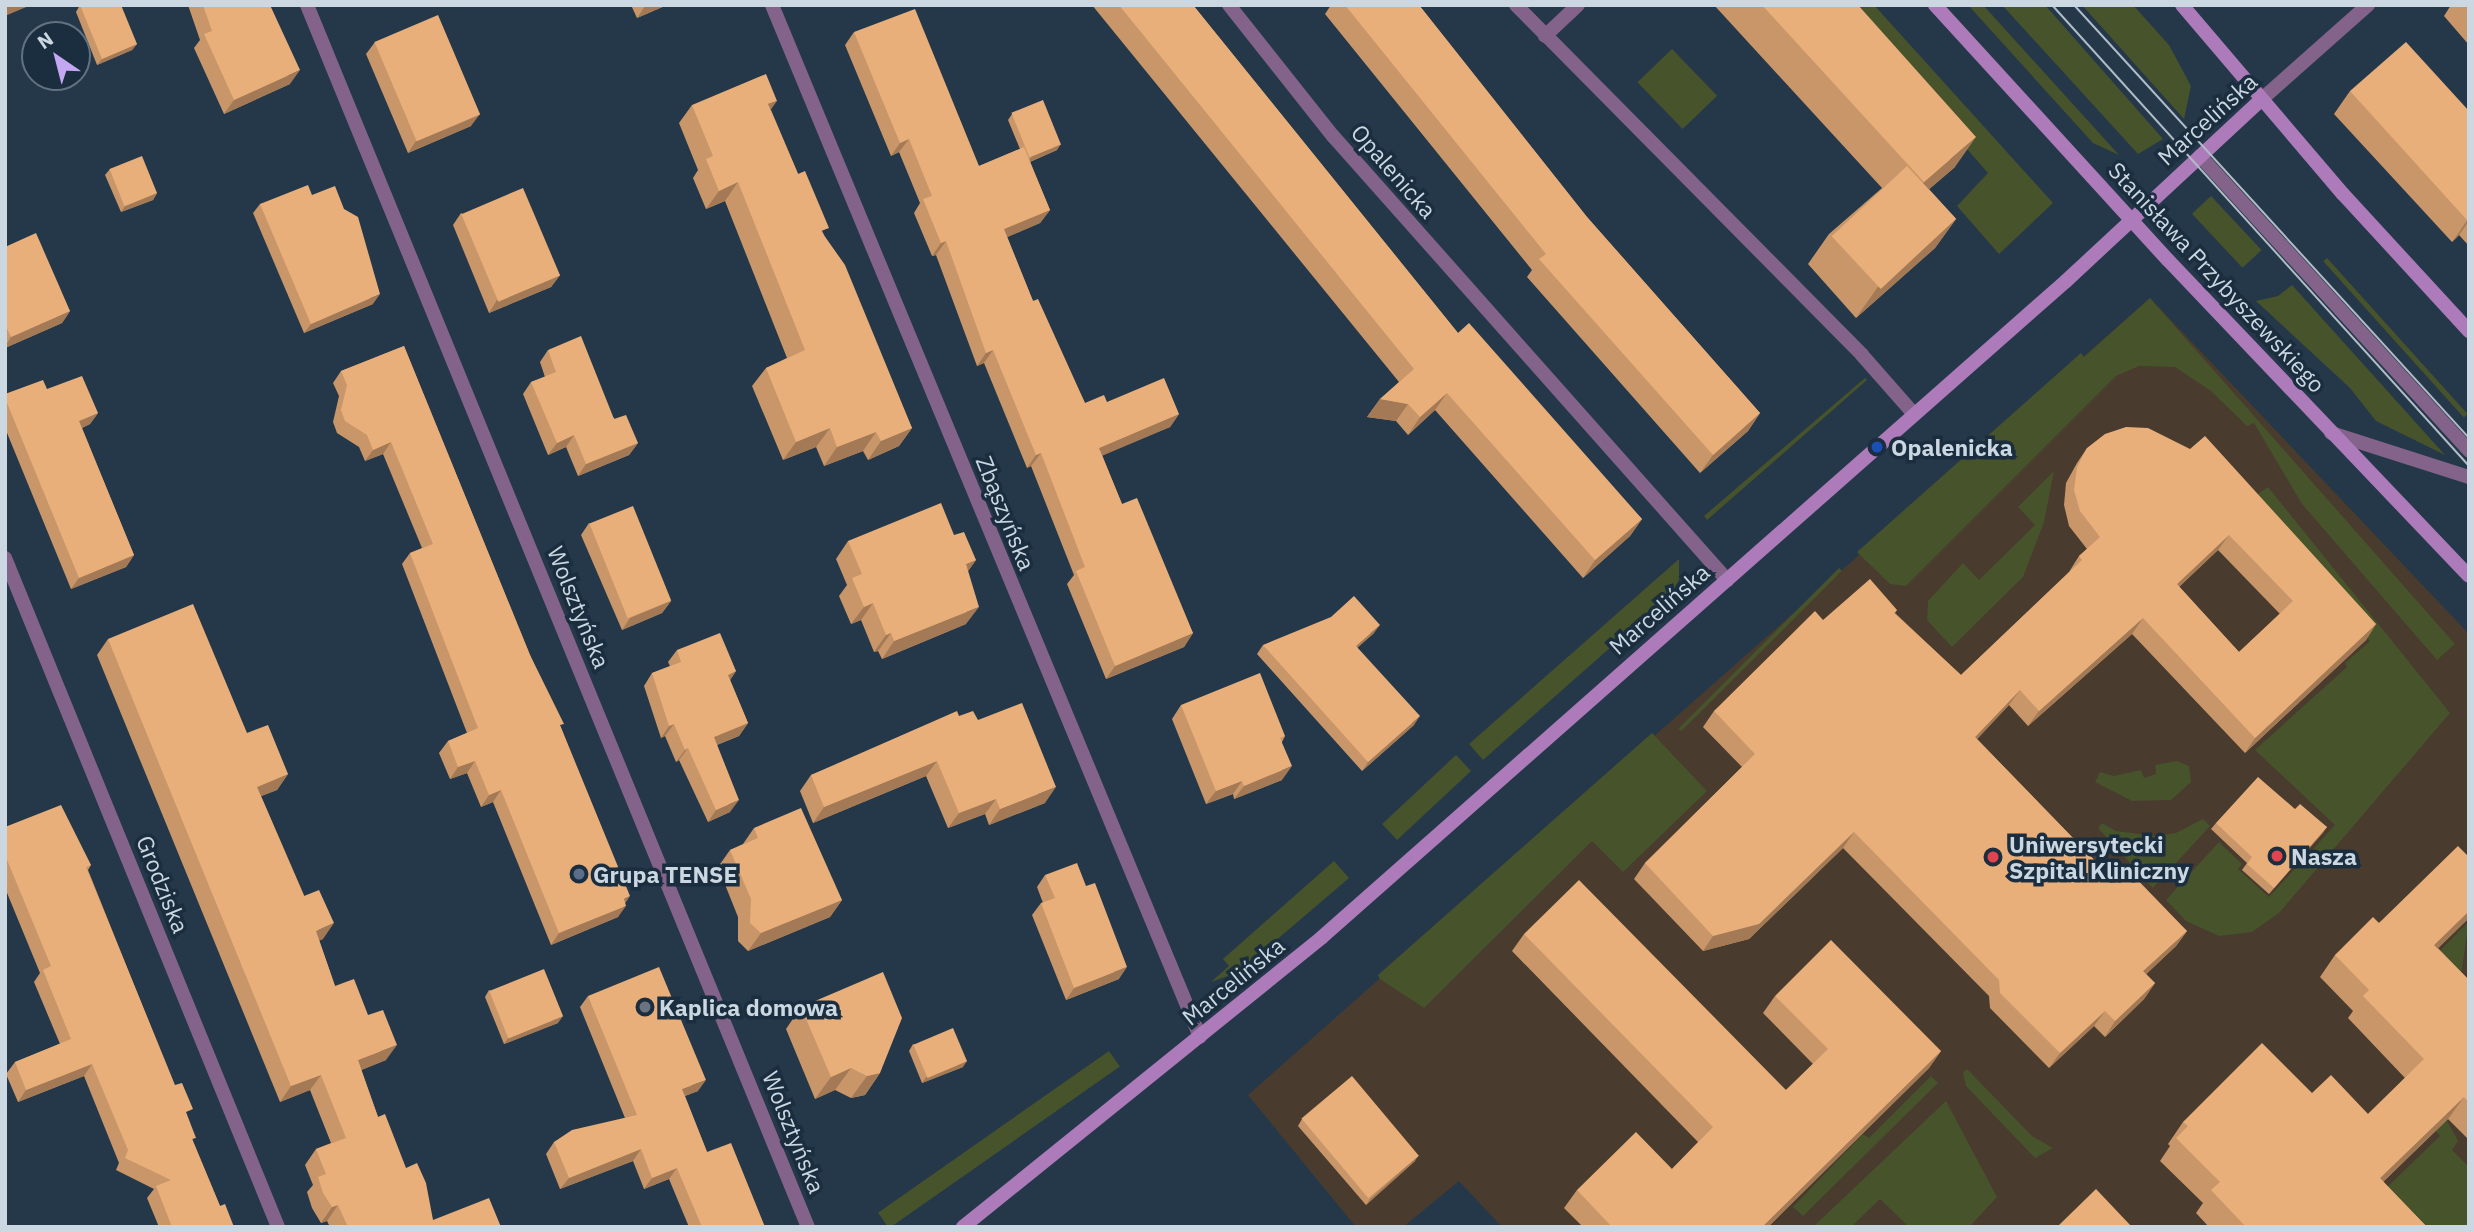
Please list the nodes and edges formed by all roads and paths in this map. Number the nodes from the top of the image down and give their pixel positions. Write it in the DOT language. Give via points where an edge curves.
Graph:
graph roads {
  1 [pos="307,5"];
  2 [pos="772,5"];
  3 [pos="1229,5"];
  4 [pos="1516,5"];
  5 [pos="1578,5"];
  6 [pos="1935,5"];
  7 [pos="2182,5"];
  8 [pos="2368,5"];
  9 [pos="1545,36"];
  10 [pos="2262,99"];
  11 [pos="2200,156"];
  12 [pos="2132,221"];
  13 [pos="2469,331"];
  14 [pos="1914,414"];
  15 [pos="2330,433"];
  16 [pos="2469,451"];
  17 [pos="2469,477"];
  18 [pos="5,558"];
  19 [pos="2469,576"];
  20 [pos="1727,580"];
  21 [pos="1200,1037"];
  22 [pos="278,1227"];
  23 [pos="808,1227"];
  24 [pos="963,1227"];
  1 -- 23 [label="street, Wolsztyńska"];
  2 -- 21 [label="street, Zbąszyńska"];
  3 -- 20 [label="street, Opalenicka" via="1333,135"];
  4 -- 9 [label="street"];
  5 -- 9 [label="street"];
  6 -- 12 [label="street, Stanisława Przybyszewskiego"];
  7 -- 10 [label="street"];
  8 -- 10 [label="street, Marcelińska"];
  9 -- 14 [label="street" via="1862,355"];
  10 -- 11 [label="street, Marcelińska"];
  10 -- 13 [label="street"];
  11 -- 12 [label="street, Marcelińska"];
  11 -- 16 [label="street"];
  12 -- 14 [label="street, Marcelińska"];
  12 -- 15 [label="street, Stanisława Przybyszewskiego"];
  14 -- 20 [label="street, Marcelińska"];
  15 -- 17 [label="street"];
  15 -- 19 [label="street, Stanisława Przybyszewskiego"];
  18 -- 22 [label="street, Grodziska"];
  20 -- 21 [label="street, Marcelińska" via="1321,938"];
  21 -- 24 [label="street, Marcelińska"];
}
